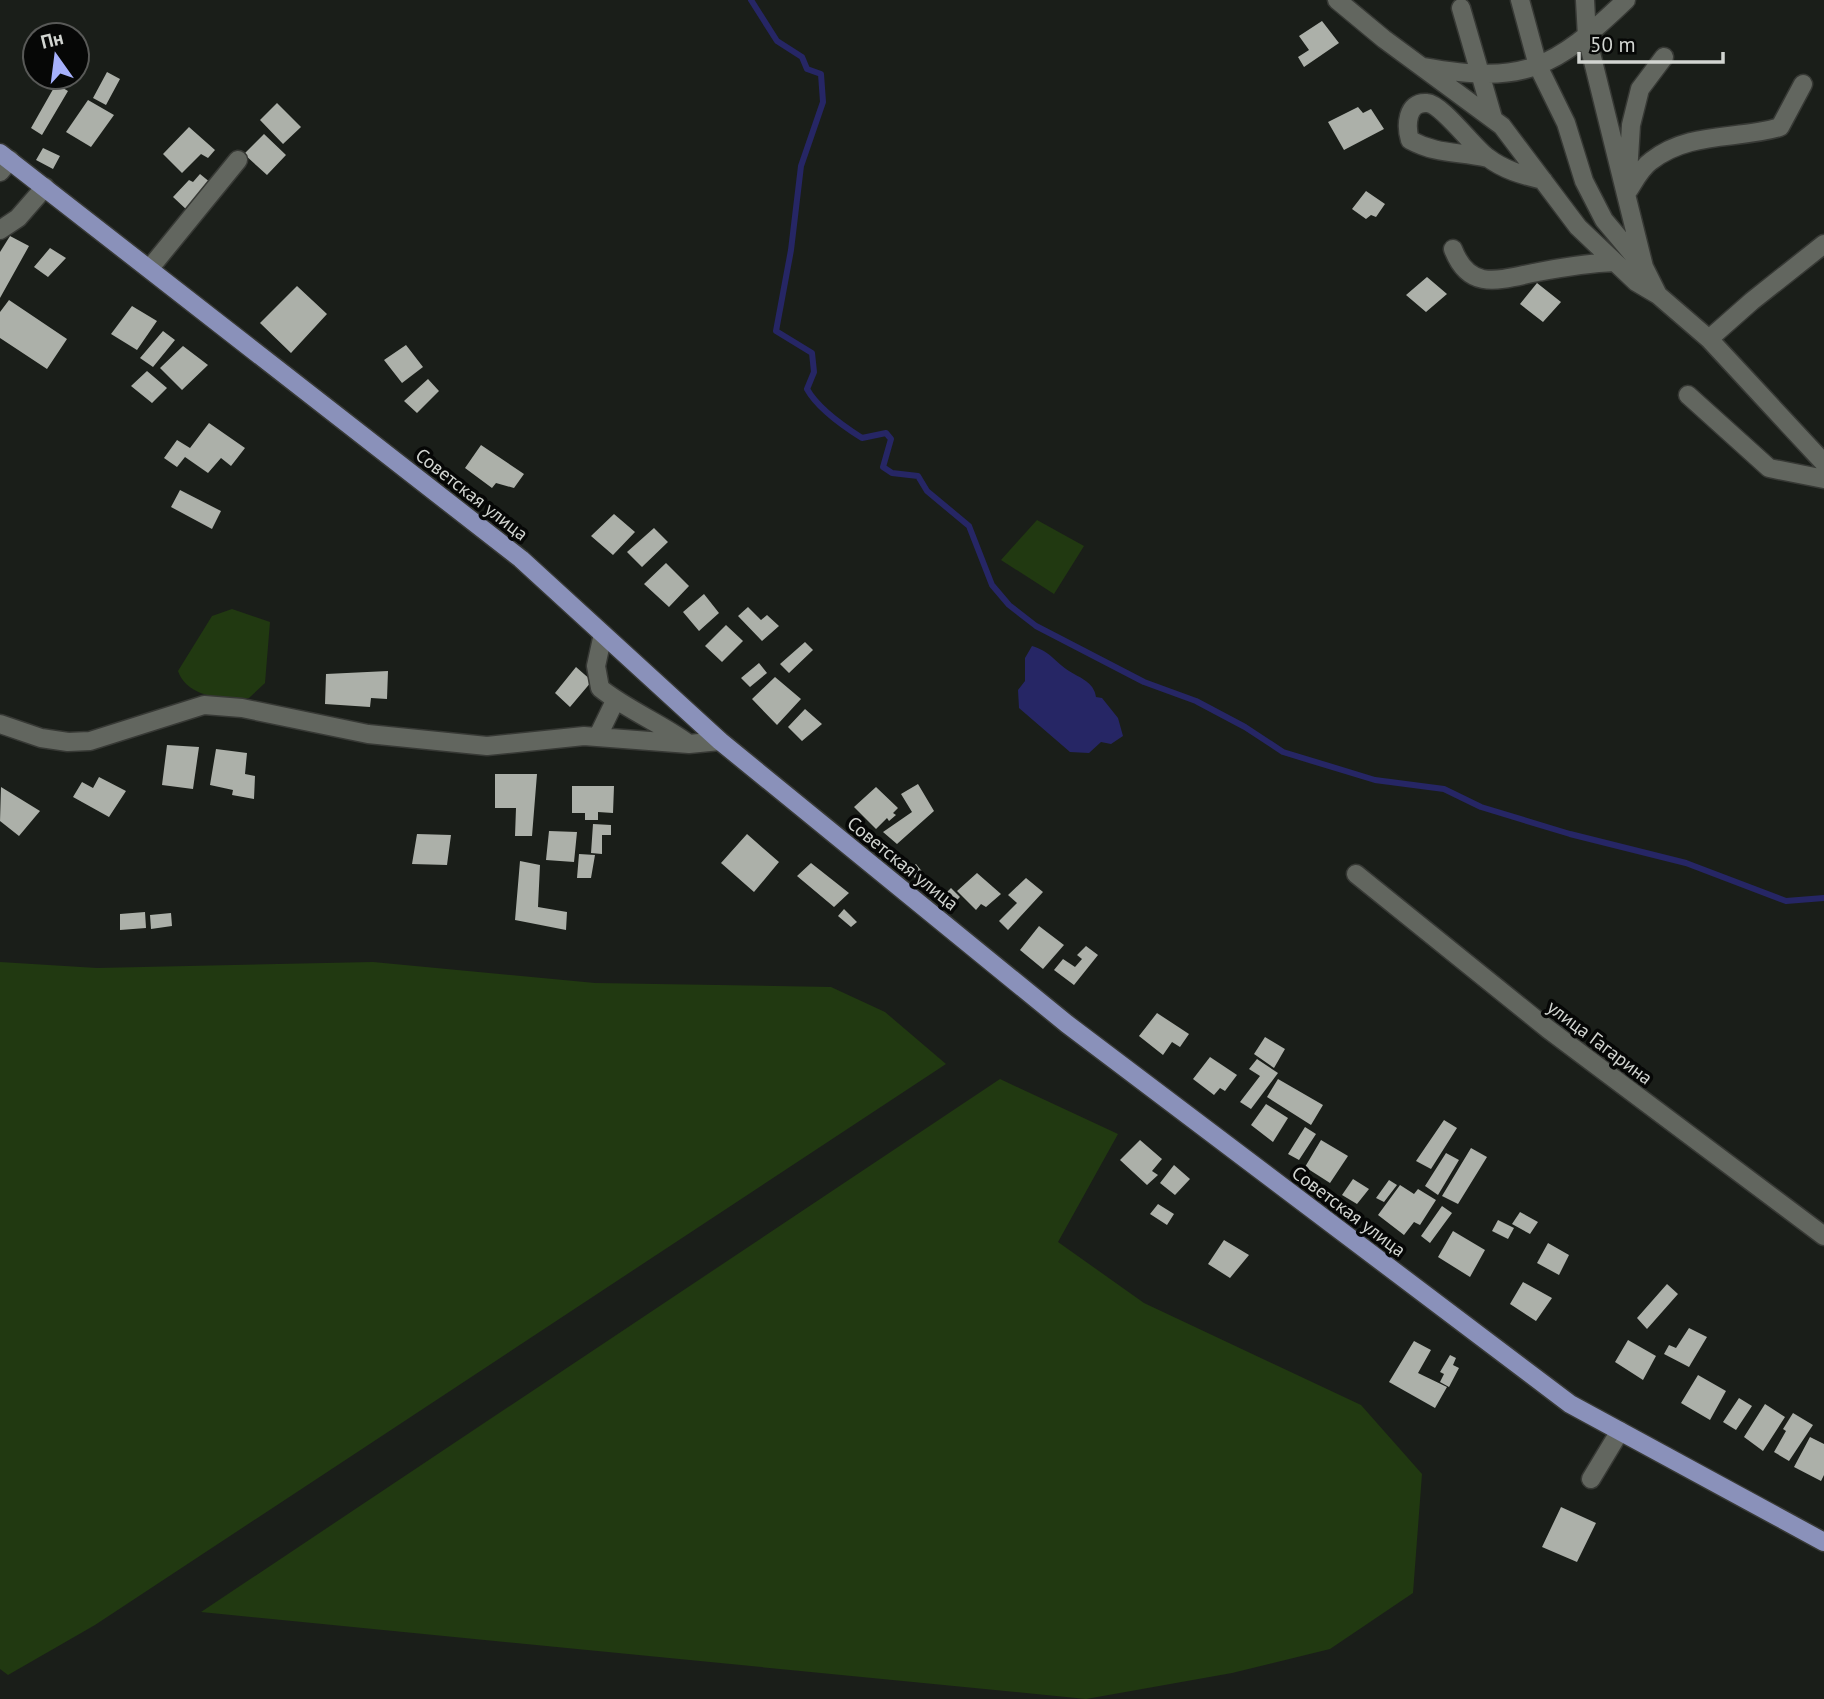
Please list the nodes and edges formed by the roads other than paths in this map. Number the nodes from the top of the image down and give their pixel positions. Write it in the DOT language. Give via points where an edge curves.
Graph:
graph roads {
  1 [pos="1337,0"];
  2 [pos="1520,0"];
  3 [pos="1585,0"];
  4 [pos="1626,0"];
  5 [pos="1461,8"];
  6 [pos="1587,37"];
  7 [pos="1664,57"];
  8 [pos="1420,66"];
  9 [pos="1538,66"];
  10 [pos="1480,74"];
  11 [pos="1803,84"];
  12 [pos="1493,118"];
  13 [pos="1488,158"];
  14 [pos="238,160"];
  15 [pos="3,162"];
  16 [pos="1543,180"];
  17 [pos="45,187"];
  18 [pos="1628,191"];
  19 [pos="0,230"];
  20 [pos="1824,244"];
  21 [pos="1453,249"];
  22 [pos="1615,262"];
  23 [pos="1644,267"];
  24 [pos="150,268"];
  25 [pos="1658,295"];
  26 [pos="1710,339"];
  27 [pos="1688,395"];
  28 [pos="1824,463"];
  29 [pos="1824,479"];
  30 [pos="603,634"];
  31 [pos="615,701"];
  32 [pos="0,724"];
  33 [pos="598,736"];
  34 [pos="720,741"];
  35 [pos="689,744"];
  36 [pos="1356,874"];
  37 [pos="1824,1237"];
  38 [pos="1620,1431"];
  39 [pos="1591,1479"];
  40 [pos="1824,1542"];
  1 -- 8 [label="street"];
  2 -- 9 [label="street"];
  3 -- 6 [label="street"];
  4 -- 6 [label="street"];
  5 -- 10 [label="street"];
  6 -- 9 [label="street"];
  6 -- 18 [label="street"];
  7 -- 18 [label="street" via="1640,89 1631,125"];
  8 -- 10 [label="street"];
  8 -- 12 [label="street"];
  9 -- 10 [label="street"];
  9 -- 23 [label="street" via="1604,220"];
  10 -- 12 [label="street"];
  11 -- 18 [label="street" via="1780,127 1681,144 1649,162"];
  12 -- 16 [label="street"];
  13 -- 16 [label="street" via="1515,174"];
  14 -- 24 [label="street"];
  15 -- 17 [label="main road, Советская улица"];
  16 -- 22 [label="street" via="1578,227"];
  17 -- 19 [label="street" via="18,218"];
  17 -- 24 [label="main road, Советская улица"];
  18 -- 23 [label="street"];
  20 -- 26 [label="street"];
  21 -- 22 [label="street" via="1470,274 1483,279"];
  22 -- 25 [label="street"];
  23 -- 25 [label="street"];
  24 -- 30 [label="main road, Советская улица" via="521,559"];
  25 -- 26 [label="street"];
  26 -- 28 [label="street"];
  27 -- 29 [label="street" via="1769,468"];
  30 -- 31 [label="street" via="596,666 600,688"];
  30 -- 34 [label="main road, Советская улица"];
  31 -- 33 [label="street"];
  31 -- 35 [label="street"];
  32 -- 33 [label="street" via="41,738 90,741 204,705 242,708 368,734 487,746"];
  33 -- 35 [label="street"];
  34 -- 35 [label="street"];
  34 -- 38 [label="main road, Советская улица" via="1067,1024 1570,1404"];
  36 -- 37 [label="street, улица Гагарина" via="1548,1029"];
  38 -- 39 [label="street"];
  38 -- 40 [label="main road, Советская улица"];
}
